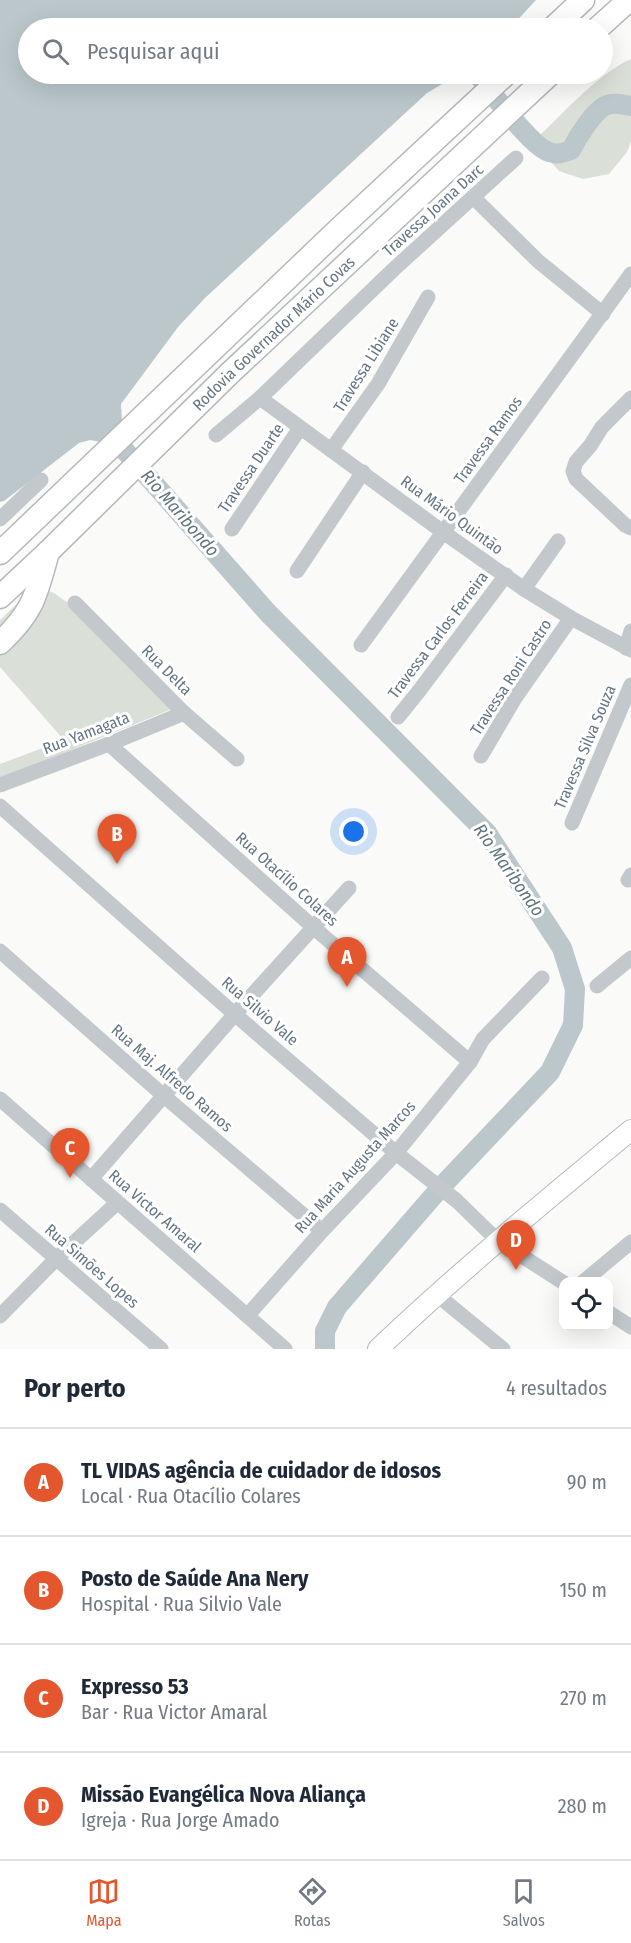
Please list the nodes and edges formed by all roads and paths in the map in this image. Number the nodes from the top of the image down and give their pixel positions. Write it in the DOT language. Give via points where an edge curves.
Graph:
graph roads {
  1 [pos="583,0"];
  2 [pos="629,0"];
  3 [pos="564,18"];
  4 [pos="609,18"];
  5 [pos="495,84"];
  6 [pos="539,84"];
  7 [pos="516,158"];
  8 [pos="474,198"];
  9 [pos="631,274"];
  10 [pos="428,297"];
  11 [pos="603,314"];
  12 [pos="260,398"];
  13 [pos="631,398"];
  14 [pos="300,428"];
  15 [pos="216,435"];
  16 [pos="331,450"];
  17 [pos="363,472"];
  18 [pos="41,480"];
  19 [pos="0,519"];
  20 [pos="631,528"];
  21 [pos="232,529"];
  22 [pos="443,532"];
  23 [pos="558,541"];
  24 [pos="48,552"];
  25 [pos="0,553"];
  26 [pos="297,571"];
  27 [pos="506,575"];
  28 [pos="524,589"];
  29 [pos="0,597"];
  30 [pos="75,603"];
  31 [pos="571,618"];
  32 [pos="631,631"];
  33 [pos="0,642"];
  34 [pos="361,645"];
  35 [pos="629,649"];
  36 [pos="631,685"];
  37 [pos="184,713"];
  38 [pos="398,717"];
  39 [pos="109,744"];
  40 [pos="481,756"];
  41 [pos="237,759"];
  42 [pos="0,785"];
  43 [pos="0,806"];
  44 [pos="572,822"];
  45 [pos="349,888"];
  46 [pos="313,927"];
  47 [pos="0,951"];
  48 [pos="631,958"];
  49 [pos="542,978"];
  50 [pos="597,986"];
  51 [pos="235,1014"];
  52 [pos="470,1062"];
  53 [pos="164,1096"];
  54 [pos="0,1099"];
  55 [pos="631,1130"];
  56 [pos="396,1153"];
  57 [pos="92,1179"];
  58 [pos="117,1203"];
  59 [pos="0,1210"];
  60 [pos="322,1231"];
  61 [pos="497,1240"];
  62 [pos="631,1242"];
  63 [pos="56,1259"];
  64 [pos="588,1277"];
  65 [pos="559,1280"];
  66 [pos="436,1294"];
  67 [pos="248,1315"];
  68 [pos="613,1315"];
  69 [pos="0,1316"];
  70 [pos="631,1327"];
  71 [pos="161,1349"];
  72 [pos="285,1349"];
  73 [pos="378,1349"];
  74 [pos="503,1349"];
  1 -- 3 [label="highway"];
  2 -- 4 [label="highway"];
  5 -- 25 [label="highway, Rodovia Governador Mário Covas"];
  6 -- 24 [label="highway, Rodovia Governador Mário Covas" via="159,441"];
  7 -- 8 [label="street, Travessa Joana Darc"];
  8 -- 11 [label="street" via="538,261"];
  8 -- 12 [label="street, Travessa Joana Darc"];
  9 -- 11 [label="street, Travessa Ramos"];
  10 -- 16 [label="street, Travessa Libiane" via="378,384"];
  11 -- 22 [label="street, Travessa Ramos"];
  12 -- 14 [label="street, Rua Mário Quintão"];
  12 -- 15 [label="street, Travessa Joana Darc"];
  13 -- 20 [label="street" via="602,427 573,471 576,479"];
  14 -- 16 [label="street, Rua Mário Quintão"];
  14 -- 21 [label="street, Travessa Duarte"];
  16 -- 17 [label="street, Rua Mário Quintão"];
  17 -- 22 [label="street, Rua Mário Quintão"];
  17 -- 26 [label="street"];
  18 -- 19 [label="street"];
  22 -- 27 [label="street, Rua Mário Quintão"];
  22 -- 34 [label="street, Travessa Ramos"];
  23 -- 28 [label="street"];
  24 -- 29 [label="highway, Rodovia Governador Mário Covas"];
  24 -- 33 [label="highway" via="32,606 22,622"];
  27 -- 28 [label="street, Rua Mário Quintão"];
  27 -- 38 [label="street, Travessa Carlos Ferreira"];
  28 -- 31 [label="street, Rua Mário Quintão"];
  30 -- 37 [label="street, Rua Delta"];
  31 -- 35 [label="street, Rua Mário Quintão"];
  31 -- 40 [label="street, Travessa Roni Castro" via="515,698"];
  32 -- 35 [label="street"];
  36 -- 44 [label="street, Travessa Silva Souza"];
  37 -- 39 [label="street, Rua Yamagata"];
  37 -- 41 [label="street, Rua Delta"];
  39 -- 42 [label="street, Rua Yamagata"];
  39 -- 46 [label="street, Rua Otacílio Colares"];
  43 -- 51 [label="street, Rua Silvio Vale"];
  45 -- 46 [label="street"];
  46 -- 51 [label="street"];
  46 -- 52 [label="street, Rua Otacílio Colares"];
  47 -- 53 [label="street, Rua Maj. Alfredo Ramos"];
  48 -- 50 [label="street"];
  49 -- 52 [label="street, Rua Maria Augusta Marcos" via="483,1039"];
  51 -- 53 [label="street"];
  51 -- 56 [label="street, Rua Silvio Vale"];
  52 -- 56 [label="street, Rua Maria Augusta Marcos"];
  53 -- 57 [label="street"];
  53 -- 60 [label="street, Rua Maj. Alfredo Ramos"];
  54 -- 57 [label="street, Rua Victor Amaral"];
  55 -- 61 [label="main road"];
  56 -- 60 [label="street, Rua Maria Augusta Marcos"];
  56 -- 61 [label="street, Rua Silvio Vale" via="457,1201"];
  57 -- 58 [label="street, Rua Victor Amaral"];
  58 -- 63 [label="street"];
  58 -- 67 [label="street, Rua Victor Amaral"];
  59 -- 63 [label="street, Rua Simões Lopes"];
  60 -- 67 [label="street, Rua Maria Augusta Marcos"];
  61 -- 65 [label="street, Rua Silvio Vale"];
  61 -- 66 [label="main road"];
  62 -- 64 [label="street"];
  63 -- 69 [label="street"];
  63 -- 71 [label="street, Rua Simões Lopes"];
  66 -- 73 [label="main road"];
  66 -- 74 [label="street"];
  67 -- 72 [label="street, Rua Victor Amaral"];
  68 -- 70 [label="street"];
}
